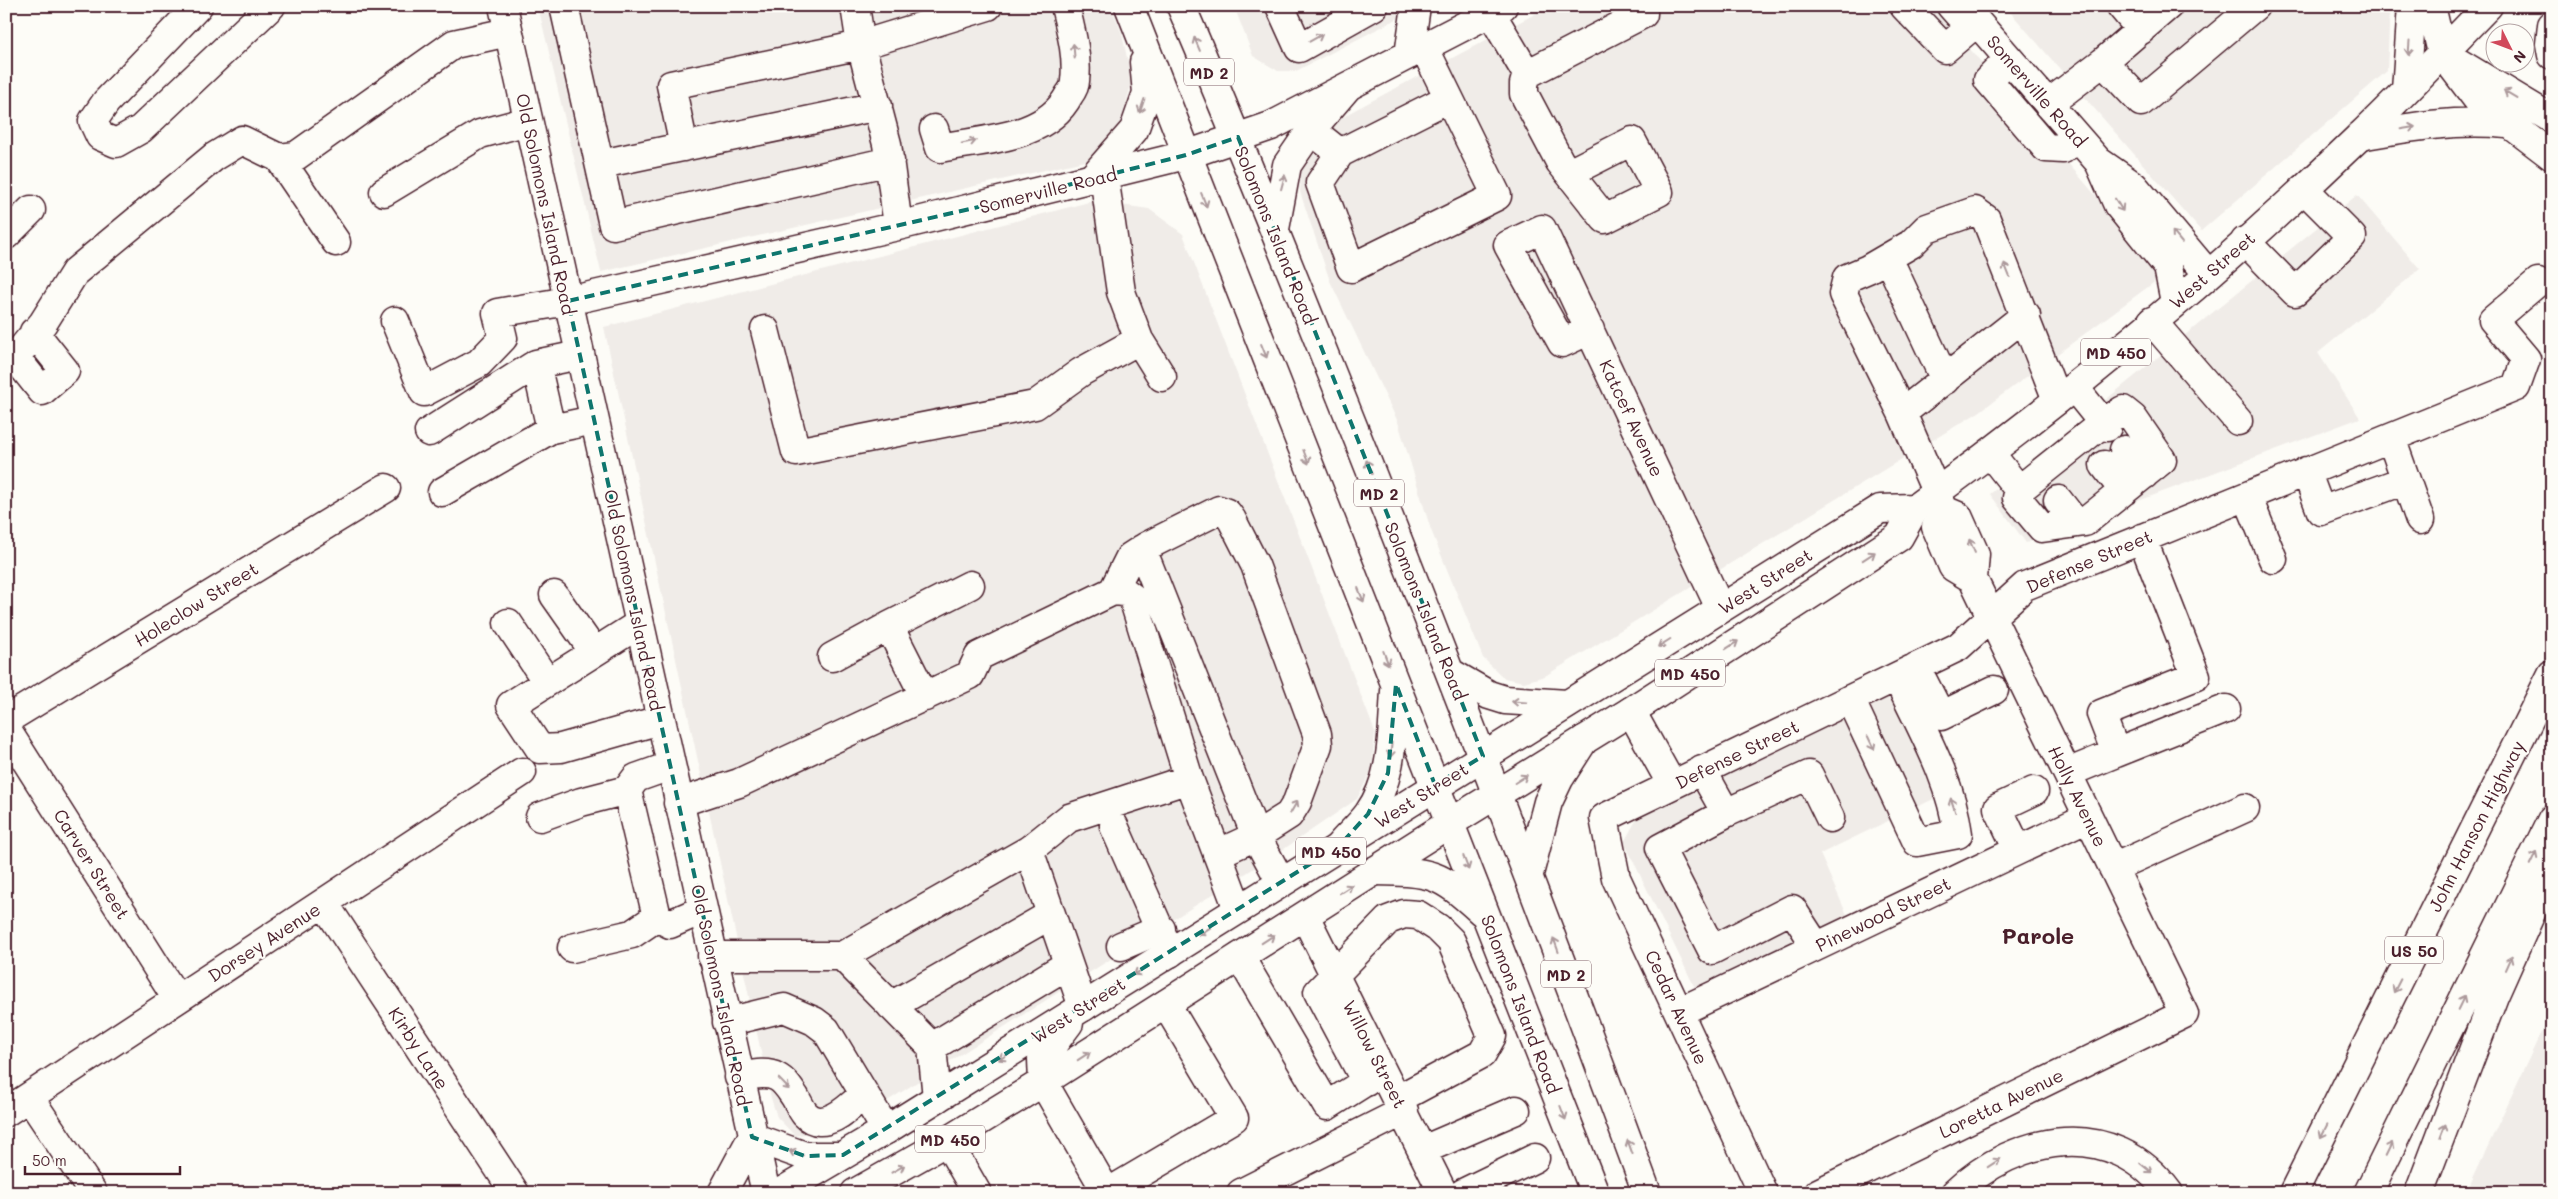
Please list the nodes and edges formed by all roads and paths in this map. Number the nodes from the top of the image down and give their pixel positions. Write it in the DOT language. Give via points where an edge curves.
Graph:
graph roads {
  1 [pos="198,6"];
  2 [pos="270,6"];
  3 [pos="502,6"];
  4 [pos="564,6"];
  5 [pos="856,6"];
  6 [pos="988,6"];
  7 [pos="1065,6"];
  8 [pos="1129,6"];
  9 [pos="1181,6"];
  10 [pos="1280,6"];
  11 [pos="1374,6"];
  12 [pos="1416,6"];
  13 [pos="1643,6"];
  14 [pos="1904,6"];
  15 [pos="1952,6"];
  16 [pos="2121,6"];
  17 [pos="2168,6"];
  18 [pos="2255,6"];
  19 [pos="2412,6"];
  20 [pos="2431,6"];
  21 [pos="2488,6"];
  22 [pos="1497,10"];
  23 [pos="1975,14"];
  24 [pos="2552,25"];
  25 [pos="2140,30"];
  26 [pos="508,32"];
  27 [pos="1142,41"];
  28 [pos="862,45"];
  29 [pos="1417,52"];
  30 [pos="2442,52"];
  31 [pos="2552,55"];
  32 [pos="2009,58"];
  33 [pos="2103,62"];
  34 [pos="1527,74"];
  35 [pos="1346,89"];
  36 [pos="2406,90"];
  37 [pos="1449,98"];
  38 [pos="2048,104"];
  39 [pos="878,106"];
  40 [pos="2552,119"];
  41 [pos="528,121"];
  42 [pos="2506,124"];
  43 [pos="934,129"];
  44 [pos="1311,130"];
  45 [pos="2360,136"];
  46 [pos="1238,137"];
  47 [pos="2077,137"];
  48 [pos="684,147"];
  49 [pos="1340,153"];
  50 [pos="1186,155"];
  51 [pos="2552,156"];
  52 [pos="279,158"];
  53 [pos="890,161"];
  54 [pos="2098,161"];
  55 [pos="600,164"];
  56 [pos="1570,173"];
  57 [pos="1098,177"];
  58 [pos="2304,188"];
  59 [pos="384,192"];
  60 [pos="31,210"];
  61 [pos="898,226"];
  62 [pos="1274,230"];
  63 [pos="6,235"];
  64 [pos="2246,241"];
  65 [pos="336,242"];
  66 [pos="1888,258"];
  67 [pos="2208,274"];
  68 [pos="2538,282"];
  69 [pos="568,301"];
  70 [pos="2175,302"];
  71 [pos="2026,315"];
  72 [pos="395,321"];
  73 [pos="2152,321"];
  74 [pos="764,330"];
  75 [pos="1590,330"];
  76 [pos="34,332"];
  77 [pos="1139,340"];
  78 [pos="580,354"];
  79 [pos="536,364"];
  80 [pos="1162,377"];
  81 [pos="1945,380"];
  82 [pos="2066,394"];
  83 [pos="1902,413"];
  84 [pos="594,420"];
  85 [pos="2238,421"];
  86 [pos="551,429"];
  87 [pos="429,432"];
  88 [pos="2095,433"];
  89 [pos="2391,438"];
  90 [pos="1990,453"];
  91 [pos="2114,457"];
  92 [pos="2306,472"];
  93 [pos="2406,480"];
  94 [pos="2033,481"];
  95 [pos="2134,483"];
  96 [pos="386,488"];
  97 [pos="442,492"];
  98 [pos="2247,496"];
  99 [pos="2058,500"];
  100 [pos="1931,504"];
  101 [pos="2420,520"];
  102 [pos="2076,523"];
  103 [pos="2142,538"];
  104 [pos="1142,549"];
  105 [pos="2273,559"];
  106 [pos="970,585"];
  107 [pos="1113,591"];
  108 [pos="554,594"];
  109 [pos="1720,608"];
  110 [pos="1991,618"];
  111 [pos="508,623"];
  112 [pos="639,624"];
  113 [pos="889,626"];
  114 [pos="594,652"];
  115 [pos="832,657"];
  116 [pos="2552,657"];
  117 [pos="1906,672"];
  118 [pos="1451,673"];
  119 [pos="2552,674"];
  120 [pos="547,682"];
  121 [pos="1396,684"];
  122 [pos="1994,690"];
  123 [pos="924,697"];
  124 [pos="1850,699"];
  125 [pos="1567,704"];
  126 [pos="2536,707"];
  127 [pos="2226,709"];
  128 [pos="1631,711"];
  129 [pos="6,720"];
  130 [pos="660,720"];
  131 [pos="6,729"];
  132 [pos="1584,740"];
  133 [pos="2116,753"];
  134 [pos="1483,756"];
  135 [pos="670,766"];
  136 [pos="1702,770"];
  137 [pos="522,772"];
  138 [pos="2067,773"];
  139 [pos="1189,779"];
  140 [pos="1672,785"];
  141 [pos="1435,786"];
  142 [pos="627,790"];
  143 [pos="2034,791"];
  144 [pos="1498,793"];
  145 [pos="678,802"];
  146 [pos="2245,808"];
  147 [pos="1726,813"];
  148 [pos="540,817"];
  149 [pos="2088,817"];
  150 [pos="1604,818"];
  151 [pos="1830,818"];
  152 [pos="2552,819"];
  153 [pos="1450,823"];
  154 [pos="1114,826"];
  155 [pos="1958,834"];
  156 [pos="1256,836"];
  157 [pos="1339,846"];
  158 [pos="1029,850"];
  159 [pos="2018,850"];
  160 [pos="1217,854"];
  161 [pos="2552,866"];
  162 [pos="2113,868"];
  163 [pos="1978,869"];
  164 [pos="1374,871"];
  165 [pos="1529,874"];
  166 [pos="1281,882"];
  167 [pos="324,903"];
  168 [pos="1238,909"];
  169 [pos="702,910"];
  170 [pos="1050,915"];
  171 [pos="1305,916"];
  172 [pos="1487,916"];
  173 [pos="657,917"];
  174 [pos="1165,941"];
  175 [pos="1121,946"];
  176 [pos="1816,946"];
  177 [pos="572,948"];
  178 [pos="712,956"];
  179 [pos="842,956"];
  180 [pos="1240,957"];
  181 [pos="1067,965"];
  182 [pos="1334,976"];
  183 [pos="177,1000"];
  184 [pos="1166,1004"];
  185 [pos="891,1006"];
  186 [pos="1083,1007"];
  187 [pos="1679,1012"];
  188 [pos="2184,1014"];
  189 [pos="727,1022"];
  190 [pos="932,1047"];
  191 [pos="739,1076"];
  192 [pos="1375,1076"];
  193 [pos="1043,1082"];
  194 [pos="864,1094"];
  195 [pos="29,1097"];
  196 [pos="937,1098"];
  197 [pos="1401,1105"];
  198 [pos="1516,1110"];
  199 [pos="6,1112"];
  200 [pos="886,1130"];
  201 [pos="752,1137"];
  202 [pos="947,1141"];
  203 [pos="1423,1150"];
  204 [pos="843,1156"];
  205 [pos="1535,1158"];
  206 [pos="92,1193"];
  207 [pos="515,1193"];
  208 [pos="722,1193"];
  209 [pos="766,1193"];
  210 [pos="779,1193"];
  211 [pos="856,1193"];
  212 [pos="977,1193"];
  213 [pos="1107,1193"];
  214 [pos="1241,1193"];
  215 [pos="1443,1193"];
  216 [pos="1463,1193"];
  217 [pos="1595,1193"];
  218 [pos="1647,1193"];
  219 [pos="1762,1193"];
  220 [pos="1818,1193"];
  221 [pos="1955,1193"];
  222 [pos="2169,1193"];
  223 [pos="2293,1193"];
  224 [pos="2368,1193"];
  225 [pos="2420,1193"];
  1 -- 2 [label="main road" via="106,102 93,120 100,136 116,143 141,129"];
  3 -- 26 [label="main road, Old Solomons Island Road"];
  4 -- 55 [label="main road"];
  5 -- 28 [label="main road"];
  6 -- 28 [label="main road"];
  43 -- 7 [label="main road, one-way" via="940,148 1025,131 1053,118 1075,84 1075,48"];
  8 -- 27 [label="main road, Solomons Island Road / MD 2"];
  46 -- 9 [label="main road, Solomons Island Road / MD 2, one-way"];
  10 -- 11 [label="main road, one-way" via="1298,48"];
  12 -- 29 [label="main road"];
  13 -- 34 [label="main road" via="1643,14"];
  14 -- 23 [label="main road" via="1945,49"];
  15 -- 23 [label="main road, Somerville Road" via="1959,15"];
  16 -- 25 [label="main road"];
  17 -- 25 [label="main road"];
  18 -- 33 [label="main road" via="2141,102"];
  19 -- 36 [label="main road, one-way"];
  20 -- 30 [label="main road"];
  21 -- 30 [label="main road, West Street / MD 450"];
  22 -- 29 [label="main road, Somerville Road"];
  22 -- 34 [label="main road"];
  23 -- 32 [label="main road, Somerville Road"];
  24 -- 31 [label="main road"];
  25 -- 33 [label="main road"];
  26 -- 41 [label="main road, Old Solomons Island Road"];
  26 -- 52 [label="main road" via="454,44 296,156"];
  27 -- 50 [label="main road, Solomons Island Road / MD 2"];
  27 -- 57 [label="main road, one-way" via="1147,93 1134,130"];
  28 -- 39 [label="main road"];
  28 -- 48 [label="main road" via="671,84"];
  29 -- 35 [label="main road, Somerville Road"];
  29 -- 37 [label="main road"];
  30 -- 36 [label="main road, West Street / MD 450"];
  40 -- 30 [label="main road, one-way"];
  30 -- 42 [label="main road" via="2477,99"];
  32 -- 38 [label="main road, Somerville Road"];
  32 -- 47 [label="main road" via="1988,80 2046,148 2063,149"];
  33 -- 38 [label="main road"];
  34 -- 56 [label="main road" via="1524,94 1560,162"];
  35 -- 44 [label="main road"];
  35 -- 46 [label="main road, Somerville Road" via="1271,126"];
  36 -- 45 [label="main road, West Street / MD 450"];
  37 -- 49 [label="main road"];
  37 -- 49 [label="main road" via="1497,196 1351,268 1320,184"];
  38 -- 47 [label="main road, Somerville Road"];
  39 -- 48 [label="main road"];
  39 -- 53 [label="main road"];
  41 -- 59 [label="main road" via="480,134"];
  41 -- 69 [label="main road, Old Solomons Island Road"];
  45 -- 42 [label="main road, one-way" via="2450,122"];
  42 -- 51 [label="main road"];
  44 -- 49 [label="main road"];
  62 -- 44 [label="main road, one-way" via="1287,165"];
  45 -- 58 [label="main road, West Street / MD 450"];
  46 -- 50 [label="main road, Somerville Road"];
  46 -- 62 [label="main road, Solomons Island Road / MD 2"];
  47 -- 54 [label="main road, Somerville Road"];
  48 -- 55 [label="main road"];
  50 -- 57 [label="main road, Somerville Road"];
  50 -- 121 [label="main road, Solomons Island Road / MD 2, one-way"];
  52 -- 65 [label="main road"];
  52 -- 76 [label="main road" via="242,140 214,158 74,272"];
  53 -- 55 [label="main road" via="613,225"];
  53 -- 61 [label="main road"];
  67 -- 54 [label="main road, Somerville Road, one-way" via="2134,186"];
  54 -- 70 [label="main road, Somerville Road, one-way" via="2118,205 2168,267"];
  57 -- 61 [label="main road, Somerville Road"];
  57 -- 77 [label="main road" via="1121,292"];
  58 -- 64 [label="main road, West Street / MD 450"];
  58 -- 64 [label="main road" via="2352,237 2295,292"];
  60 -- 63 [label="main road"];
  61 -- 69 [label="main road, Somerville Road"];
  118 -- 62 [label="main road, Solomons Island Road / MD 2, one-way"];
  64 -- 67 [label="main road, West Street / MD 450"];
  71 -- 66 [label="main road, one-way" via="1986,219 1975,211 1927,228 1911,244"];
  66 -- 81 [label="main road"];
  66 -- 83 [label="main road" via="1847,278 1843,294"];
  67 -- 70 [label="main road, West Street / MD 450"];
  68 -- 89 [label="main road, Defense Street" via="2492,320 2526,359 2516,387"];
  69 -- 72 [label="main road, Somerville Road" via="497,313 503,338 479,363 424,392"];
  69 -- 78 [label="main road, Old Solomons Island Road"];
  70 -- 73 [label="main road, West Street / MD 450"];
  71 -- 81 [label="main road"];
  71 -- 82 [label="main road"];
  73 -- 82 [label="main road, West Street / MD 450"];
  73 -- 85 [label="main road"];
  74 -- 77 [label="main road" via="796,452 1035,405 1081,372"];
  75 -- 75 [label="main road, Katcef Avenue" via="1542,228 1508,245 1562,342"];
  75 -- 109 [label="main road, Katcef Avenue"];
  77 -- 80 [label="main road"];
  78 -- 79 [label="main road"];
  78 -- 84 [label="main road, Old Solomons Island Road"];
  79 -- 86 [label="main road"];
  79 -- 87 [label="main road"];
  81 -- 83 [label="main road"];
  82 -- 88 [label="main road"];
  82 -- 90 [label="main road, West Street / MD 450"];
  83 -- 100 [label="main road"];
  84 -- 86 [label="main road"];
  84 -- 112 [label="main road, Old Solomons Island Road"];
  86 -- 97 [label="main road"];
  88 -- 94 [label="main road"];
  88 -- 95 [label="main road" via="2123,410 2133,418 2162,460"];
  89 -- 92 [label="main road, Defense Street"];
  89 -- 93 [label="main road"];
  90 -- 94 [label="main road"];
  90 -- 100 [label="main road, West Street / MD 450"];
  91 -- 95 [label="main road"];
  92 -- 93 [label="main road" via="2321,511"];
  92 -- 98 [label="main road, Defense Street"];
  93 -- 101 [label="main road"];
  94 -- 102 [label="main road" via="2017,498 2042,528"];
  95 -- 102 [label="main road" via="2085,522"];
  96 -- 129 [label="main road, Holeclow Street"];
  98 -- 103 [label="main road, Defense Street"];
  98 -- 105 [label="main road"];
  99 -- 102 [label="main road"];
  100 -- 109 [label="main road, West Street / MD 450" via="1880,509"];
  100 -- 110 [label="main road, Holly Avenue" via="1936,527 1953,567 1973,579"];
  128 -- 100 [label="main road, West Street / MD 450, one-way" via="1899,537"];
  103 -- 110 [label="main road, Defense Street" via="2026,586"];
  103 -- 133 [label="main road" via="2196,676 2101,714"];
  104 -- 107 [label="main road" via="1130,557"];
  104 -- 156 [label="main road"];
  156 -- 104 [label="main road, one-way" via="1289,815 1318,744 1255,565 1227,513 1219,510"];
  106 -- 113 [label="main road"];
  107 -- 123 [label="main road" via="979,656 970,675"];
  107 -- 139 [label="main road" via="1125,592 1133,598"];
  108 -- 114 [label="main road"];
  109 -- 125 [label="main road, West Street / MD 450, one-way"];
  110 -- 117 [label="main road, Defense Street" via="1958,647"];
  110 -- 138 [label="main road, Holly Avenue"];
  111 -- 120 [label="main road"];
  112 -- 114 [label="main road"];
  112 -- 130 [label="main road, Old Solomons Island Road"];
  113 -- 115 [label="main road"];
  113 -- 123 [label="main road"];
  114 -- 120 [label="main road"];
  116 -- 126 [label="main road"];
  117 -- 122 [label="main road" via="1941,716"];
  117 -- 124 [label="main road, Defense Street"];
  155 -- 117 [label="main road, one-way" via="1955,812"];
  125 -- 118 [label="main road, one-way" via="1505,700 1489,695"];
  118 -- 134 [label="main road, Solomons Island Road / MD 2"];
  119 -- 126 [label="main road, John Hanson Highway / US 50"];
  120 -- 130 [label="main road" via="512,705 540,749 561,748"];
  121 -- 141 [label="main road, Solomons Island Road / MD 2"];
  121 -- 157 [label="main road, one-way" via="1388,773 1368,814"];
  123 -- 145 [label="main road" via="739,783"];
  124 -- 136 [label="main road, Defense Street"];
  124 -- 155 [label="main road, one-way" via="1917,842"];
  125 -- 134 [label="main road, West Street / MD 450"];
  126 -- 223 [label="main road, John Hanson Highway / US 50, one-way"];
  127 -- 133 [label="main road"];
  128 -- 132 [label="main road, West Street / MD 450"];
  128 -- 140 [label="main road"];
  130 -- 135 [label="main road, Old Solomons Island Road"];
  131 -- 183 [label="main road, Carver Street"];
  144 -- 132 [label="main road, West Street / MD 450, one-way"];
  132 -- 165 [label="main road" via="1548,802"];
  133 -- 138 [label="main road"];
  134 -- 141 [label="main road, West Street / MD 450"];
  134 -- 144 [label="main road, Solomons Island Road / MD 2"];
  135 -- 142 [label="main road" via="636,778"];
  135 -- 145 [label="main road, Old Solomons Island Road"];
  136 -- 140 [label="main road, Defense Street"];
  136 -- 147 [label="main road"];
  137 -- 167 [label="main road, Dorsey Avenue"];
  138 -- 149 [label="main road, Holly Avenue"];
  139 -- 158 [label="main road" via="1069,818"];
  139 -- 160 [label="main road"];
  140 -- 150 [label="main road, Defense Street"];
  141 -- 153 [label="main road, Solomons Island Road / MD 2"];
  141 -- 157 [label="main road, West Street / MD 450"];
  142 -- 148 [label="main road"];
  142 -- 173 [label="main road"];
  143 -- 159 [label="main road" via="1998,808"];
  144 -- 153 [label="main road, West Street / MD 450"];
  144 -- 165 [label="main road, Solomons Island Road / MD 2"];
  145 -- 169 [label="main road, Old Solomons Island Road"];
  146 -- 162 [label="main road"];
  147 -- 151 [label="main road" via="1809,776"];
  147 -- 176 [label="main road" via="1660,848 1712,950 1792,909"];
  149 -- 159 [label="main road, Pinewood Street"];
  149 -- 162 [label="main road, Holly Avenue"];
  150 -- 187 [label="main road, Cedar Avenue" via="1616,878"];
  224 -- 152 [label="main road, one-way"];
  153 -- 164 [label="main road, West Street / MD 450"];
  153 -- 172 [label="main road, Solomons Island Road / MD 2, one-way"];
  154 -- 174 [label="main road"];
  155 -- 163 [label="main road"];
  156 -- 160 [label="main road"];
  156 -- 166 [label="main road"];
  157 -- 166 [label="main road, West Street / MD 450"];
  158 -- 170 [label="main road"];
  158 -- 179 [label="main road"];
  159 -- 163 [label="main road, Pinewood Street"];
  160 -- 168 [label="main road"];
  225 -- 161 [label="main road, one-way" via="2494,996"];
  162 -- 188 [label="main road, Holly Avenue"];
  163 -- 176 [label="main road, Pinewood Street"];
  171 -- 164 [label="main road, West Street / MD 450, one-way"];
  164 -- 172 [label="main road" via="1419,872 1436,876 1453,885"];
  218 -- 165 [label="main road, Solomons Island Road / MD 2, one-way"];
  166 -- 168 [label="main road, West Street / MD 450"];
  167 -- 183 [label="main road, Dorsey Avenue"];
  167 -- 207 [label="main road, Kirby Lane"];
  168 -- 174 [label="main road, West Street / MD 450, one-way"];
  169 -- 173 [label="main road" via="670,924"];
  169 -- 178 [label="main road, Old Solomons Island Road"];
  170 -- 181 [label="main road"];
  170 -- 185 [label="main road"];
  180 -- 171 [label="main road, West Street / MD 450, one-way"];
  171 -- 182 [label="main road, Willow Street"];
  172 -- 217 [label="main road, Solomons Island Road / MD 2, one-way"];
  173 -- 177 [label="main road" via="632,934"];
  174 -- 175 [label="main road"];
  174 -- 186 [label="main road, West Street / MD 450, one-way"];
  176 -- 187 [label="main road, Pinewood Street"];
  178 -- 179 [label="main road"];
  178 -- 189 [label="main road, Old Solomons Island Road"];
  179 -- 185 [label="main road"];
  180 -- 184 [label="main road, West Street / MD 450"];
  180 -- 192 [label="main road" via="1327,1106"];
  181 -- 186 [label="main road"];
  181 -- 190 [label="main road"];
  182 -- 192 [label="main road, Willow Street"];
  182 -- 197 [label="main road" via="1388,920 1404,914 1418,915 1451,940 1492,1036 1482,1054"];
  183 -- 195 [label="main road, Dorsey Avenue"];
  193 -- 184 [label="main road, West Street / MD 450, one-way"];
  184 -- 213 [label="main road" via="1234,1118"];
  185 -- 190 [label="main road"];
  186 -- 193 [label="main road" via="1042,1059"];
  186 -- 196 [label="main road, West Street / MD 450, one-way"];
  187 -- 219 [label="main road, Cedar Avenue"];
  188 -- 220 [label="main road, Loretta Avenue"];
  189 -- 191 [label="main road, Old Solomons Island Road"];
  189 -- 194 [label="main road" via="784,1008 799,1013 826,1030"];
  190 -- 196 [label="main road"];
  191 -- 194 [label="main road, one-way" via="776,1076 786,1084 806,1115 822,1120 844,1112"];
  191 -- 201 [label="main road, Old Solomons Island Road"];
  192 -- 197 [label="main road, Willow Street"];
  193 -- 202 [label="main road, West Street / MD 450"];
  193 -- 213 [label="main road"];
  194 -- 200 [label="main road"];
  195 -- 199 [label="main road, Dorsey Avenue"];
  195 -- 206 [label="main road"];
  196 -- 200 [label="main road, West Street / MD 450"];
  197 -- 203 [label="main road, Willow Street"];
  197 -- 214 [label="main road"];
  198 -- 203 [label="main road"];
  200 -- 204 [label="main road, West Street / MD 450"];
  204 -- 201 [label="main road, one-way" via="805,1156"];
  201 -- 208 [label="main road"];
  201 -- 209 [label="main road, Old Solomons Island Road"];
  211 -- 202 [label="main road, West Street / MD 450, one-way"];
  202 -- 212 [label="main road"];
  203 -- 215 [label="main road, Willow Street"];
  204 -- 210 [label="main road, West Street / MD 450"];
  205 -- 216 [label="main road"];
  221 -- 222 [label="main road, one-way" via="2001,1159 2034,1145 2061,1141 2083,1141 2116,1150 2146,1168"];
}
